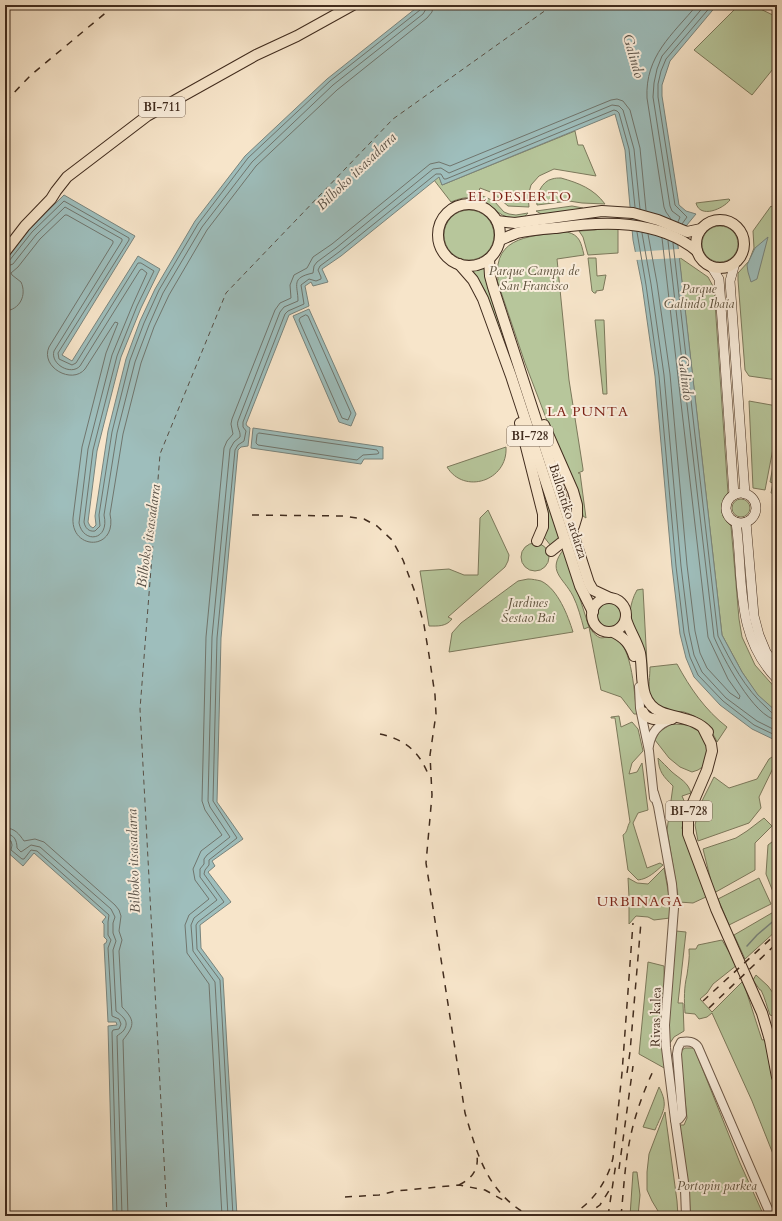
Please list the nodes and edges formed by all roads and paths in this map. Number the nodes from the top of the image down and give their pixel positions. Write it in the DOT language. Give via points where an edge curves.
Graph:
graph roads {
  1 [pos="353,5"];
  2 [pos="497,222"];
  3 [pos="701,229"];
  4 [pos="686,237"];
  5 [pos="500,240"];
  6 [pos="697,251"];
  7 [pos="5,252"];
  8 [pos="489,259"];
  9 [pos="735,263"];
  10 [pos="459,264"];
  11 [pos="711,266"];
  12 [pos="521,374"];
  13 [pos="511,376"];
  14 [pos="745,494"];
  15 [pos="734,495"];
  16 [pos="736,522"];
  17 [pos="746,522"];
  18 [pos="574,526"];
  19 [pos="537,540"];
  20 [pos="561,543"];
  21 [pos="551,551"];
  22 [pos="610,598"];
  23 [pos="593,612"];
  24 [pos="626,619"];
  25 [pos="613,632"];
  26 [pos="777,668"];
  27 [pos="777,679"];
  28 [pos="641,689"];
  29 [pos="644,717"];
  30 [pos="671,717"];
  31 [pos="648,743"];
  32 [pos="777,1077"];
  33 [pos="675,1120"];
  34 [pos="686,1216"];
  35 [pos="771,1216"];
  1 -- 7 [label="main road, BI-711" via="147,116 68,177"];
  2 -- 4 [label="main road" via="515,223 597,211 633,213 658,220"];
  2 -- 5 [label="main road"];
  2 -- 10 [label="main road, Ballontiko ardatza / BI-728" via="491,213 474,204 463,204 446,214 440,223 439,243 443,252"];
  3 -- 4 [label="main road"];
  3 -- 6 [label="main road" via="697,236"];
  3 -- 9 [label="main road" via="717,220 727,221 738,228 742,234 744,250"];
  4 -- 5 [label="main road" via="607,223 517,233"];
  4 -- 6 [label="main road"];
  5 -- 8 [label="main road"];
  6 -- 11 [label="main road" via="705,263"];
  8 -- 10 [label="main road" via="470,266"];
  8 -- 12 [label="main road, Ballontiko ardatza / BI-728" via="493,287"];
  9 -- 11 [label="main road" via="723,268"];
  9 -- 14 [label="main road" via="730,281"];
  10 -- 13 [label="main road, Ballontiko ardatza / BI-728" via="479,289"];
  11 -- 15 [label="main road" via="719,279"];
  12 -- 18 [label="main road, Ballontiko ardatza" via="573,491 577,505"];
  12 -- 22 [label="main road, Ballontiko ardatza / BI-728" via="590,583 594,590"];
  13 -- 19 [label="main road" via="524,442 543,514 543,527"];
  13 -- 23 [label="main road, Ballontiko ardatza / BI-728" via="580,586"];
  14 -- 15 [label="main road"];
  14 -- 17 [label="main road" via="752,499 755,508 752,517"];
  15 -- 16 [label="main road" via="728,500 726,508 728,516"];
  16 -- 17 [label="main road"];
  16 -- 27 [label="main road" via="744,616 758,654"];
  17 -- 26 [label="main road" via="754,616 766,652"];
  20 -- 21 [label="main road"];
  22 -- 23 [label="main road" via="597,604"];
  22 -- 24 [label="main road, BI-728" via="624,606"];
  23 -- 25 [label="main road, BI-728" via="597,628"];
  24 -- 25 [label="main road" via="622,627"];
  24 -- 28 [label="main road, BI-728" via="640,652"];
  25 -- 28 [label="main road" via="624,638 631,646"];
  28 -- 29 [label="street, Rivas kalea"];
  28 -- 30 [label="main road, BI-728" via="653,707"];
  29 -- 30 [label="main road, BI-728"];
  29 -- 31 [label="street, Rivas kalea"];
  30 -- 31 [label="street" via="658,727"];
  30 -- 32 [label="main road, BI-728" via="694,722 703,728 712,744 711,758 689,812 688,827 691,842 716,909 762,1013 772,1046"];
  31 -- 33 [label="street, Rivas kalea" via="654,793 672,884 674,915 665,1025"];
  33 -- 34 [label="street, Rivas kalea" via="685,1188"];
  33 -- 35 [label="street" via="682,1115 676,1054 684,1042 693,1042 698,1047"];
}
